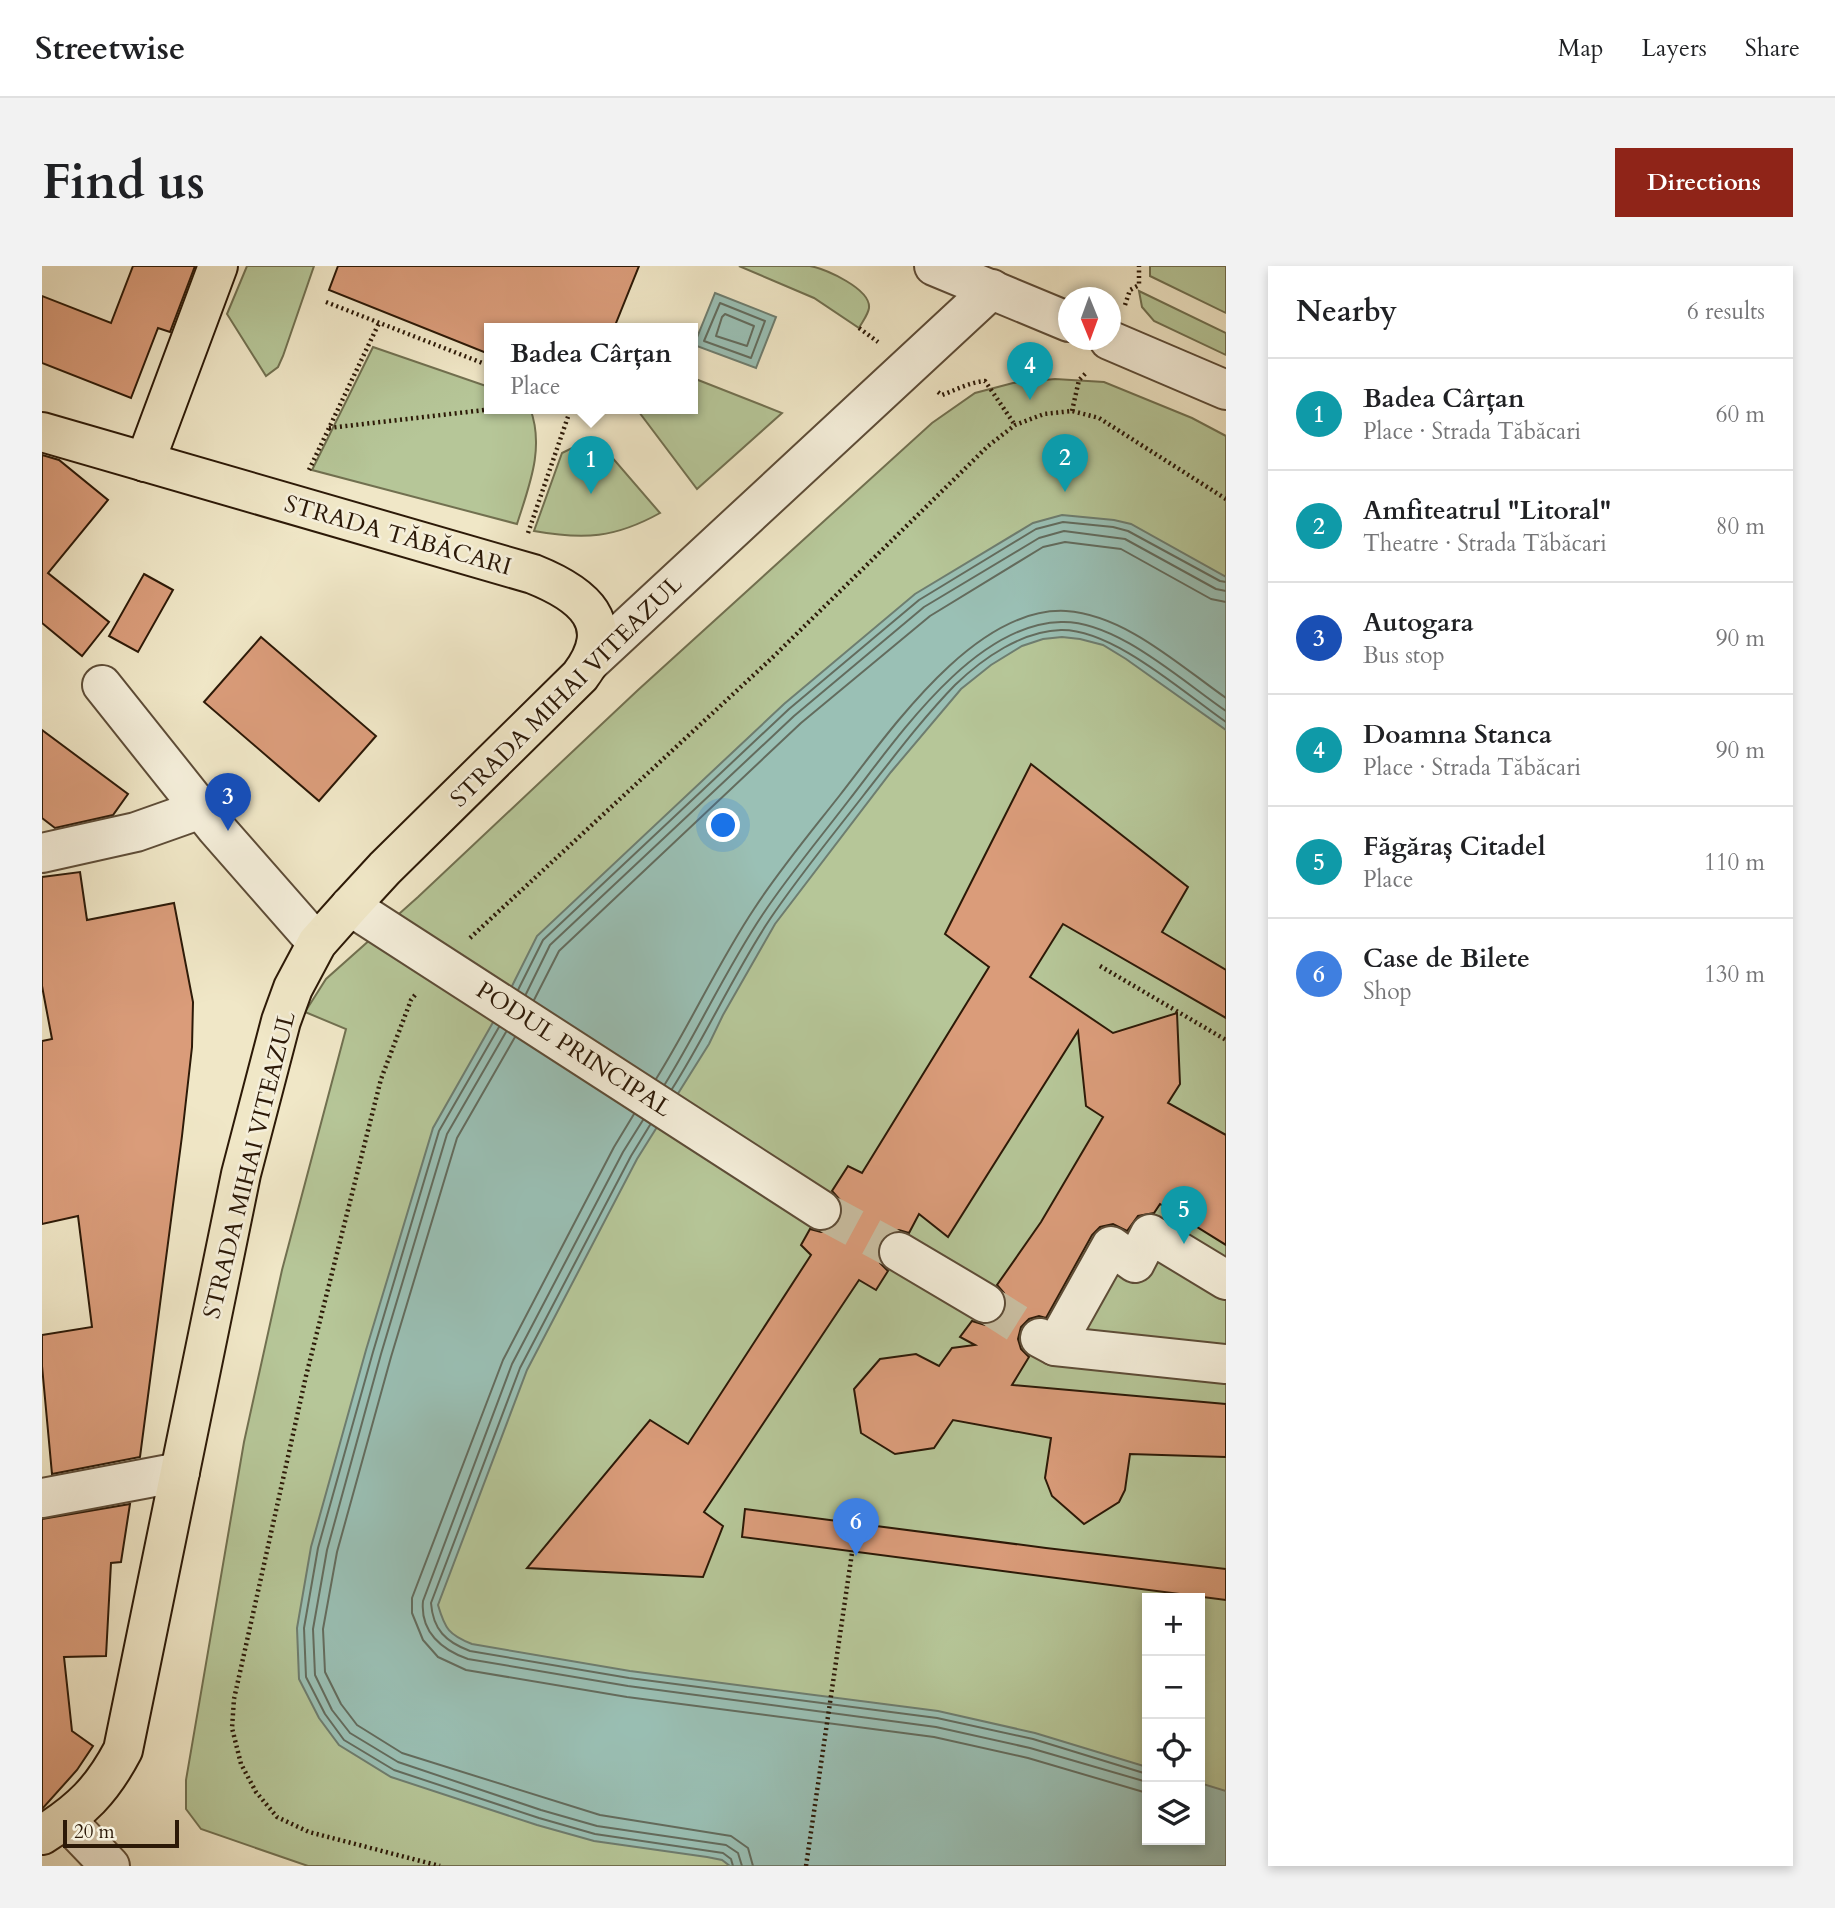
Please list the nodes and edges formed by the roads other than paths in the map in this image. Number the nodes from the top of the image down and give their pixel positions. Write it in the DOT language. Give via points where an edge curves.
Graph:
graph roads {
  1 [pos="218,266"];
  2 [pos="934,266"];
  3 [pos="992,289"];
  4 [pos="1058,317"];
  5 [pos="1121,345"];
  6 [pos="1226,390"];
  7 [pos="42,432"];
  8 [pos="145,462"];
  9 [pos="590,662"];
  10 [pos="102,685"];
  11 [pos="201,809"];
  12 [pos="42,853"];
  13 [pos="350,905"];
  14 [pos="317,943"];
  15 [pos="821,1210"];
  16 [pos="899,1252"];
  17 [pos="1226,1280"];
  18 [pos="985,1303"];
  19 [pos="1226,1364"];
  20 [pos="180,1472"];
  21 [pos="42,1498"];
  22 [pos="54,1827"];
  23 [pos="110,1866"];
  1 -- 8 [label="main road"];
  2 -- 3 [label="street"];
  3 -- 4 [label="street"];
  3 -- 9 [label="street, STRADA MIHAI VITEAZUL"];
  5 -- 6 [label="street"];
  7 -- 8 [label="main road, STRADA TĂBĂCARI"];
  8 -- 9 [label="main road, STRADA TĂBĂCARI" via="559,585 583,603 595,620 597,642"];
  9 -- 13 [label="main road, STRADA MIHAI VITEAZUL" via="567,691"];
  10 -- 11 [label="street"];
  11 -- 12 [label="street" via="136,832"];
  11 -- 14 [label="street"];
  13 -- 14 [label="main road, STRADA MIHAI VITEAZUL"];
  13 -- 15 [label="street, PODUL PRINCIPAL"];
  14 -- 20 [label="main road, STRADA MIHAI VITEAZUL" via="293,988 266,1074"];
  16 -- 18 [label="street"];
  17 -- 19 [label="street" via="1150,1234 1135,1263 1111,1246 1047,1342"];
  20 -- 21 [label="street"];
  20 -- 22 [label="main road, STRADA MIHAI VITEAZUL" via="123,1750 98,1791"];
  22 -- 23 [label="street, STRADA MIHAI VITEAZUL"];
}
